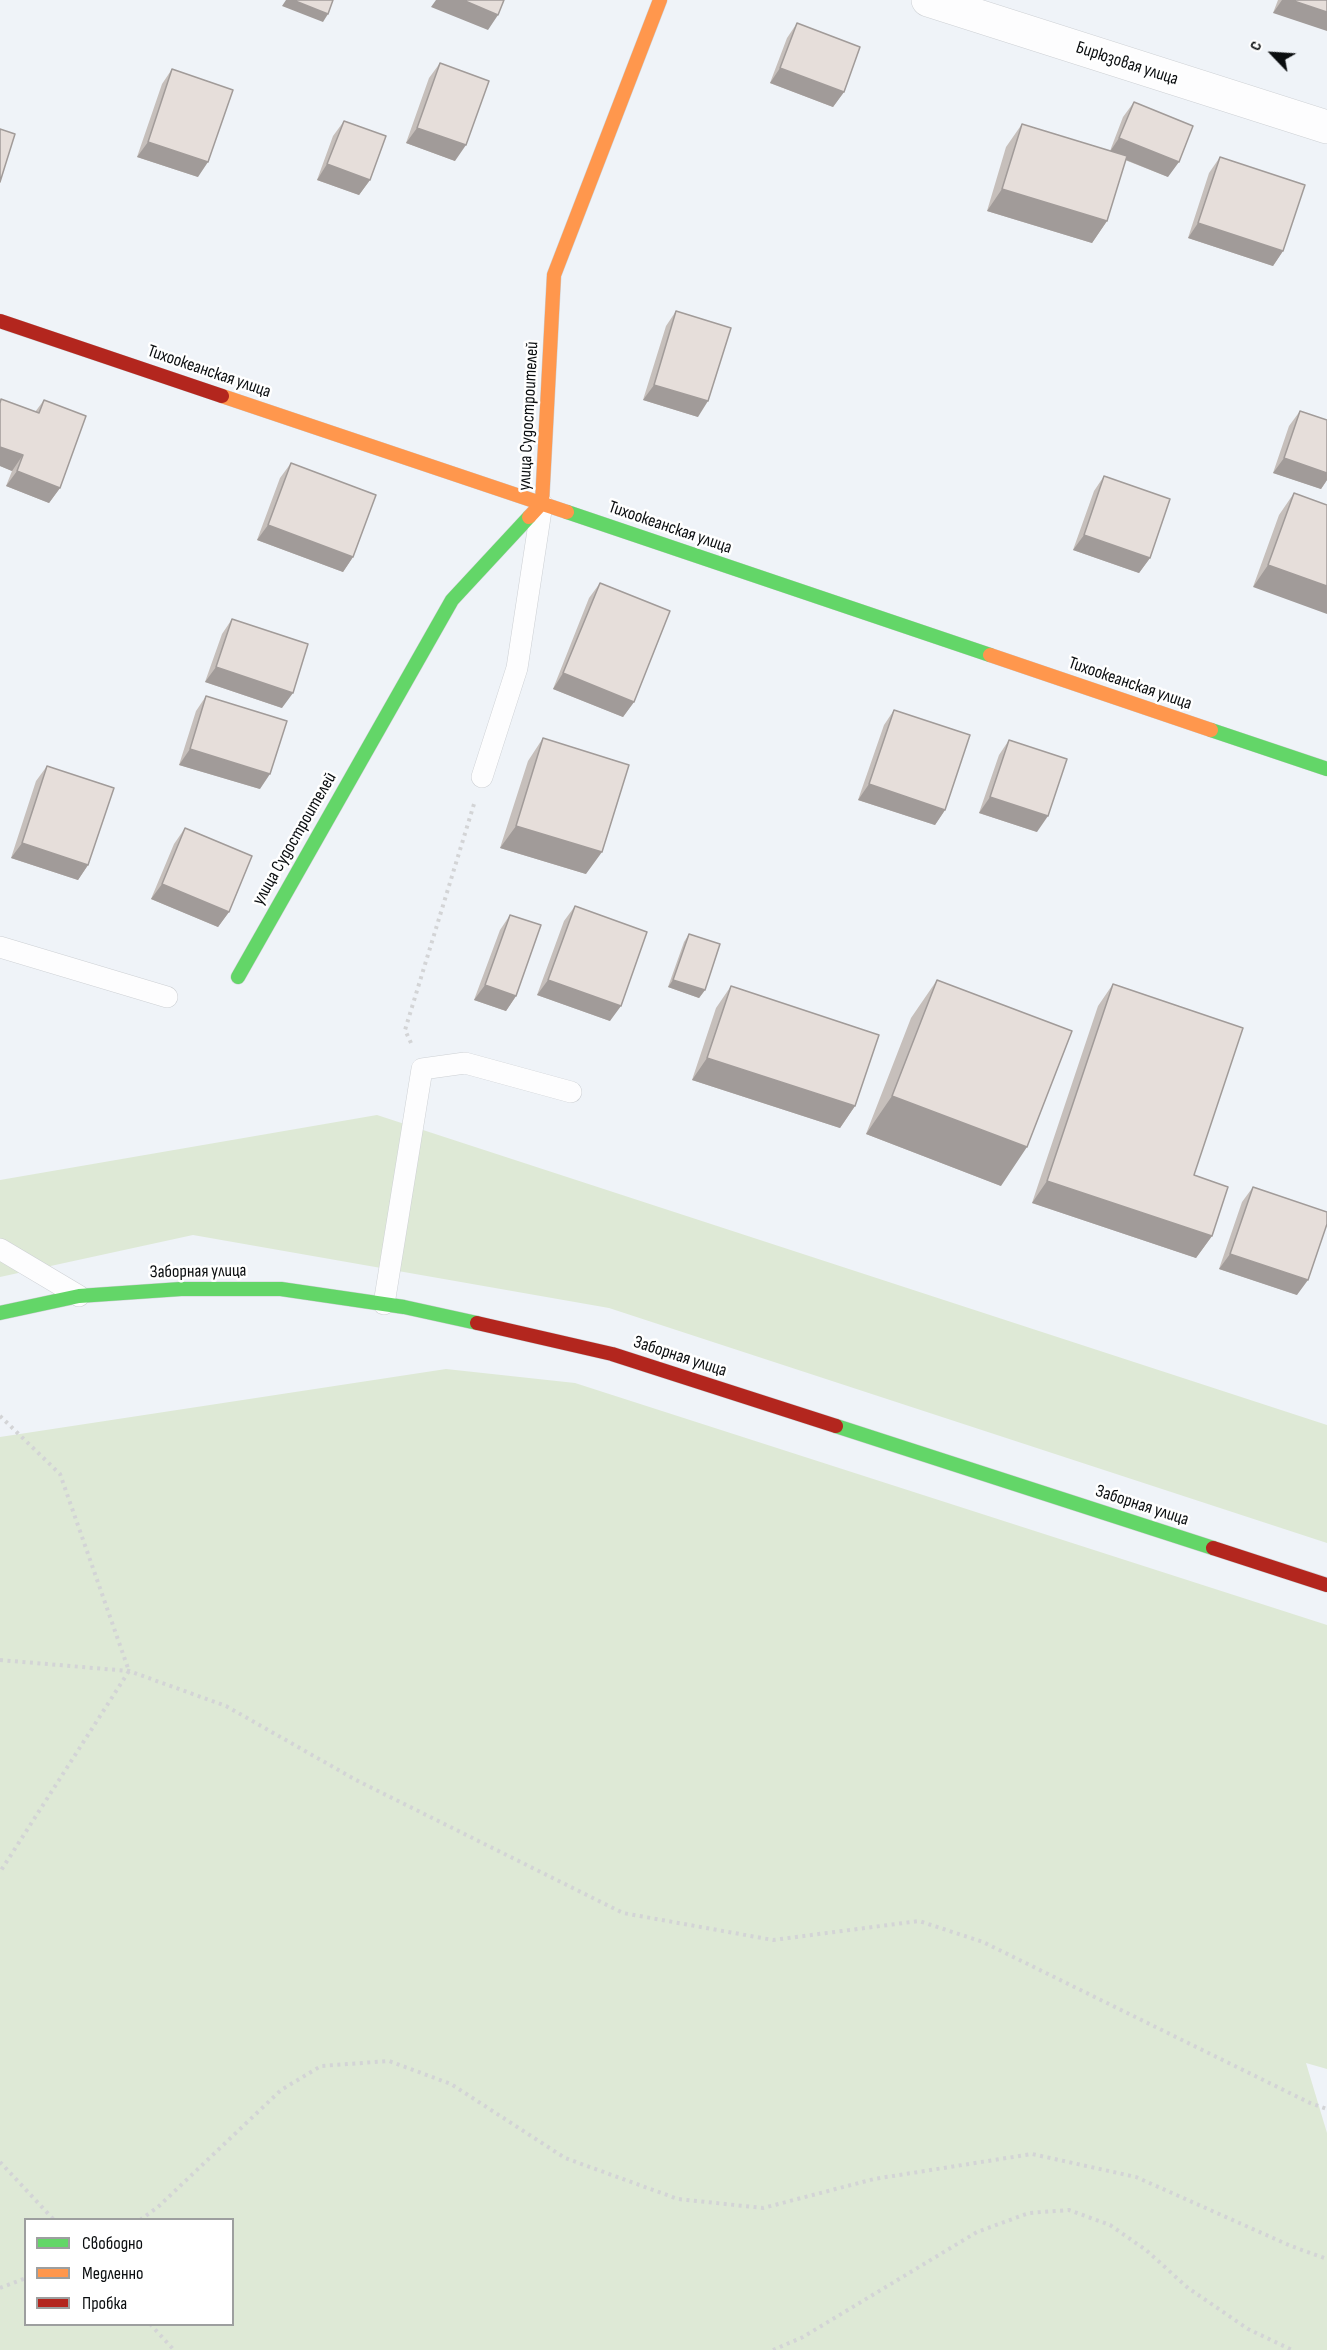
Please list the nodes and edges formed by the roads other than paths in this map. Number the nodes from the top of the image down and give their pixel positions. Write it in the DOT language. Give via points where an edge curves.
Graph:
graph roads {
  1 [pos="660,0"];
  2 [pos="928,0"];
  3 [pos="1327,127"];
  4 [pos="0,321"];
  5 [pos="542,503"];
  6 [pos="1327,770"];
  7 [pos="482,777"];
  8 [pos="0,947"];
  9 [pos="238,977"];
  10 [pos="167,997"];
  11 [pos="570,1092"];
  12 [pos="0,1249"];
  13 [pos="79,1296"];
  14 [pos="384,1305"];
  15 [pos="0,1313"];
  16 [pos="1327,1585"];
  1 -- 5 [label="street, улица Судостроителей" via="554,275"];
  2 -- 3 [label="street, Бирюзовая улица"];
  4 -- 5 [label="street, Тихоокеанская улица"];
  5 -- 6 [label="street, Тихоокеанская улица"];
  5 -- 7 [label="lane" via="517,668"];
  5 -- 9 [label="street, улица Судостроителей" via="452,600"];
  8 -- 10 [label="lane"];
  11 -- 14 [label="lane" via="465,1063 422,1069"];
  12 -- 13 [label="lane"];
  13 -- 14 [label="street, Заборная улица" via="181,1289 281,1289"];
  13 -- 15 [label="street, Заборная улица"];
  14 -- 16 [label="street, Заборная улица" via="612,1354"];
}
